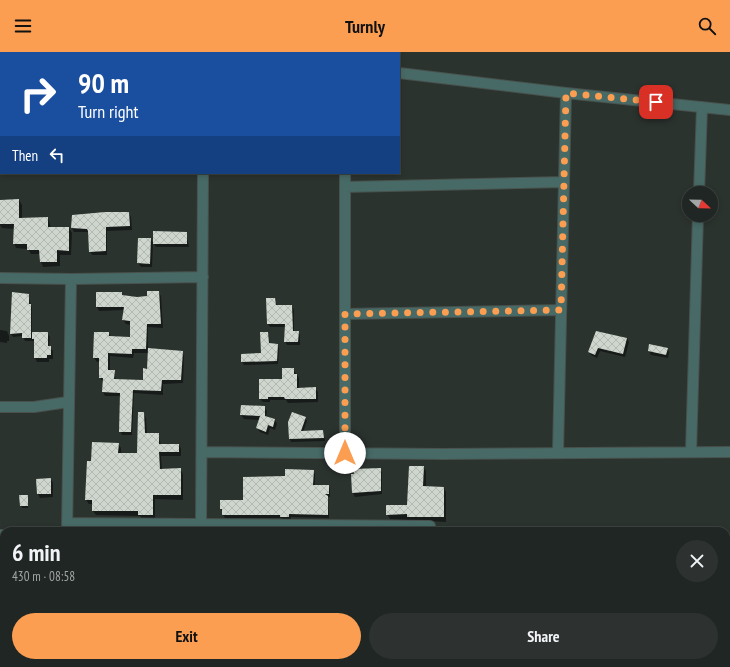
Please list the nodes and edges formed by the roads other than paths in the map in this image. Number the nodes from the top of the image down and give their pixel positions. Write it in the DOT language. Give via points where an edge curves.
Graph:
graph roads {
  1 [pos="400,73"];
  2 [pos="566,93"];
  3 [pos="702,107"];
  4 [pos="730,110"];
  5 [pos="203,174"];
  6 [pos="345,174"];
  7 [pos="564,182"];
  8 [pos="699,186"];
  9 [pos="345,187"];
  10 [pos="698,222"];
  11 [pos="203,277"];
  12 [pos="0,278"];
  13 [pos="71,279"];
  14 [pos="561,310"];
  15 [pos="345,314"];
  16 [pos="68,402"];
  17 [pos="0,407"];
  18 [pos="202,452"];
  19 [pos="691,452"];
  20 [pos="730,452"];
  21 [pos="345,453"];
  22 [pos="558,453"];
  23 [pos="430,526"];
  24 [pos="67,527"];
  25 [pos="201,527"];
  26 [pos="316,527"];
  1 -- 2 [label="street"];
  2 -- 3 [label="street"];
  2 -- 7 [label="street"];
  3 -- 4 [label="street"];
  3 -- 8 [label="street"];
  5 -- 11 [label="street"];
  6 -- 9 [label="street"];
  7 -- 9 [label="street"];
  7 -- 14 [label="street"];
  9 -- 15 [label="street"];
  10 -- 19 [label="street"];
  11 -- 13 [label="street"];
  11 -- 18 [label="street"];
  12 -- 13 [label="street"];
  13 -- 16 [label="street"];
  14 -- 15 [label="street"];
  14 -- 22 [label="street"];
  15 -- 21 [label="street"];
  16 -- 17 [label="street" via="34,407"];
  16 -- 24 [label="street"];
  18 -- 21 [label="street"];
  18 -- 25 [label="street"];
  19 -- 20 [label="street"];
  19 -- 22 [label="street"];
  21 -- 22 [label="street"];
  23 -- 26 [label="street"];
}
